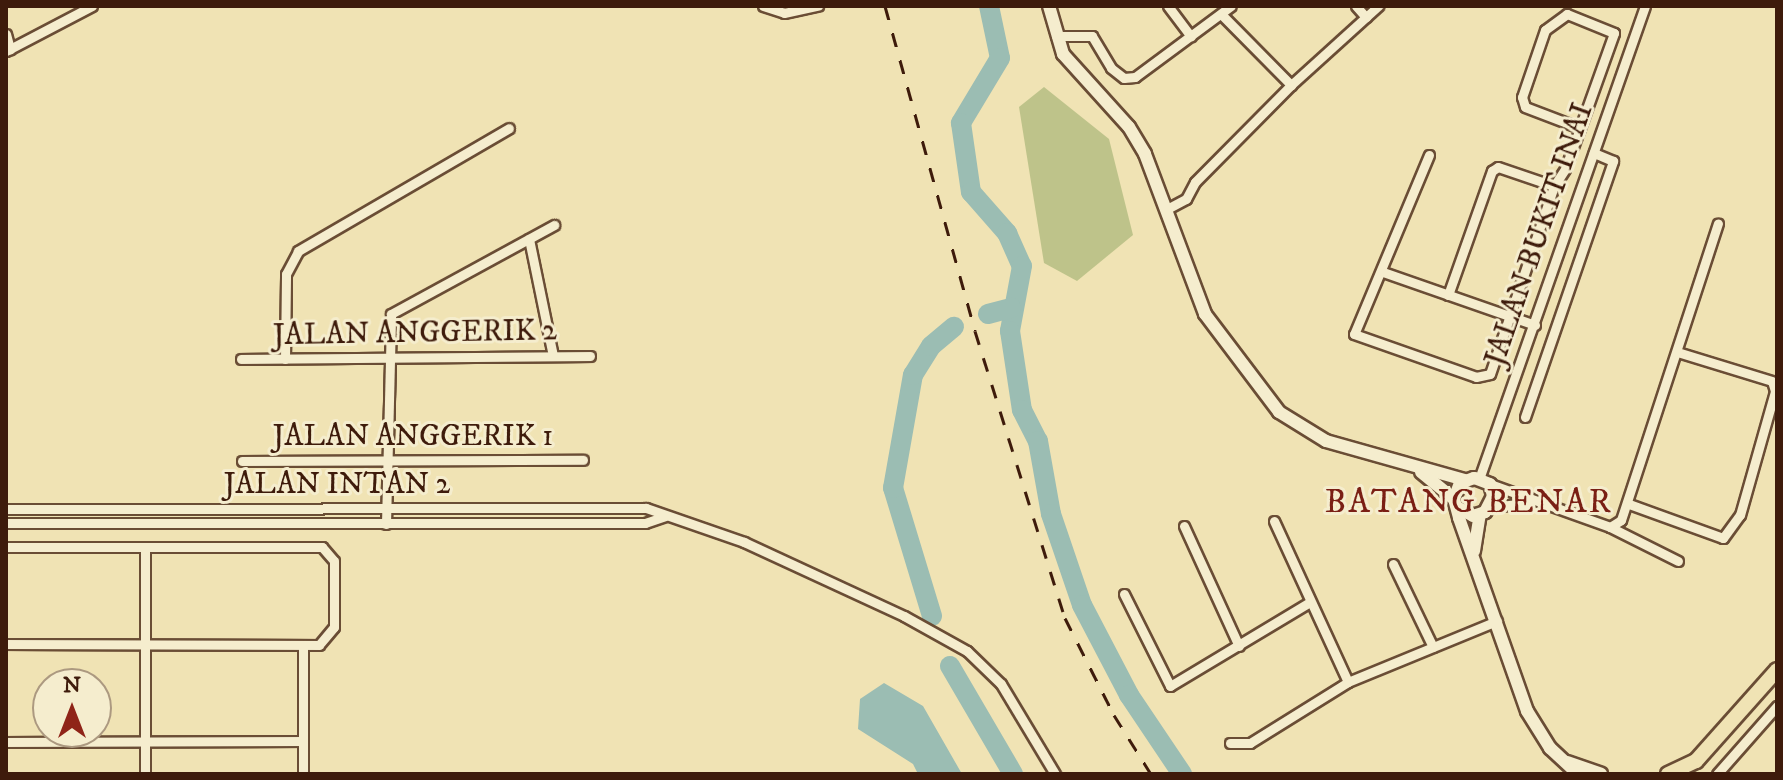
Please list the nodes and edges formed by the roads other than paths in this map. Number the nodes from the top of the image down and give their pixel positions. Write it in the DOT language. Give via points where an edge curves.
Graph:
graph roads {
  1 [pos="92,6"];
  2 [pos="763,6"];
  3 [pos="818,6"];
  4 [pos="1049,6"];
  5 [pos="1168,6"];
  6 [pos="1231,6"];
  7 [pos="1356,6"];
  8 [pos="1378,6"];
  9 [pos="1645,6"];
  10 [pos="1221,14"];
  11 [pos="1366,17"];
  12 [pos="6,34"];
  13 [pos="1056,36"];
  14 [pos="1191,36"];
  15 [pos="8,50"];
  16 [pos="1291,85"];
  17 [pos="509,128"];
  18 [pos="1580,128"];
  19 [pos="1594,153"];
  20 [pos="1429,155"];
  21 [pos="1554,186"];
  22 [pos="1165,210"];
  23 [pos="1718,223"];
  24 [pos="554,225"];
  25 [pos="529,239"];
  26 [pos="1383,272"];
  27 [pos="1448,295"];
  28 [pos="1511,316"];
  29 [pos="1535,325"];
  30 [pos="1677,352"];
  31 [pos="553,356"];
  32 [pos="590,356"];
  33 [pos="388,358"];
  34 [pos="241,359"];
  35 [pos="285,359"];
  36 [pos="1525,417"];
  37 [pos="583,460"];
  38 [pos="242,461"];
  39 [pos="387,461"];
  40 [pos="1418,470"];
  41 [pos="1465,480"];
  42 [pos="1484,481"];
  43 [pos="1455,503"];
  44 [pos="1532,503"];
  45 [pos="1629,504"];
  46 [pos="6,509"];
  47 [pos="387,509"];
  48 [pos="1485,511"];
  49 [pos="665,516"];
  50 [pos="1274,521"];
  51 [pos="6,523"];
  52 [pos="386,524"];
  53 [pos="1184,526"];
  54 [pos="1610,527"];
  55 [pos="6,547"];
  56 [pos="145,547"];
  57 [pos="1474,551"];
  58 [pos="1678,561"];
  59 [pos="1393,564"];
  60 [pos="1124,594"];
  61 [pos="1310,602"];
  62 [pos="1497,621"];
  63 [pos="6,644"];
  64 [pos="145,644"];
  65 [pos="303,645"];
  66 [pos="1239,646"];
  67 [pos="1433,647"];
  68 [pos="1777,670"];
  69 [pos="1348,682"];
  70 [pos="1777,706"];
  71 [pos="145,741"];
  72 [pos="303,741"];
  73 [pos="6,742"];
  74 [pos="1230,743"];
  75 [pos="1567,762"];
  76 [pos="1690,769"];
  77 [pos="145,774"];
  78 [pos="303,774"];
  79 [pos="1055,774"];
  80 [pos="1578,774"];
  81 [pos="1601,774"];
  82 [pos="1668,774"];
  83 [pos="1717,774"];
  1 -- 15 [label="street"];
  2 -- 3 [label="street" via="784,13"];
  4 -- 13 [label="street"];
  5 -- 14 [label="street"];
  6 -- 10 [label="street"];
  7 -- 11 [label="street"];
  8 -- 11 [label="street"];
  9 -- 19 [label="street, JALAN BUKIT INAI"];
  10 -- 14 [label="street"];
  10 -- 16 [label="street"];
  11 -- 16 [label="street"];
  12 -- 15 [label="street"];
  13 -- 14 [label="street" via="1092,36 1111,68 1124,78 1135,77"];
  13 -- 22 [label="street" via="1063,54 1129,127"];
  16 -- 22 [label="street" via="1195,182 1186,199"];
  17 -- 35 [label="street" via="298,251 286,274"];
  18 -- 18 [label="street" via="1525,107 1522,97 1545,30 1567,14 1614,33"];
  18 -- 21 [label="street"];
  19 -- 29 [label="street, JALAN BUKIT INAI"];
  19 -- 36 [label="street" via="1613,161"];
  20 -- 26 [label="street"];
  21 -- 27 [label="street" via="1498,167 1492,171"];
  21 -- 28 [label="street"];
  22 -- 40 [label="street" via="1205,314 1289,423 1326,441"];
  23 -- 30 [label="street"];
  24 -- 25 [label="street"];
  25 -- 31 [label="street"];
  25 -- 33 [label="street" via="396,307"];
  26 -- 27 [label="street"];
  26 -- 28 [label="street" via="1369,288 1354,334 1470,376 1490,374"];
  27 -- 28 [label="street"];
  28 -- 29 [label="street"];
  29 -- 42 [label="street, JALAN BUKIT INAI"];
  30 -- 45 [label="street"];
  30 -- 45 [label="street" via="1772,381 1775,391 1740,515 1723,538"];
  31 -- 32 [label="street, JALAN ANGGERIK 2"];
  31 -- 33 [label="street, JALAN ANGGERIK 2"];
  33 -- 35 [label="street, JALAN ANGGERIK 2"];
  33 -- 39 [label="street"];
  34 -- 35 [label="street, JALAN ANGGERIK 2"];
  37 -- 39 [label="street, JALAN ANGGERIK 1"];
  38 -- 39 [label="street, JALAN ANGGERIK 1"];
  39 -- 47 [label="street"];
  40 -- 41 [label="street"];
  40 -- 43 [label="street"];
  41 -- 42 [label="street"];
  41 -- 43 [label="street"];
  42 -- 44 [label="street"];
  42 -- 48 [label="street"];
  43 -- 48 [label="street" via="1467,515"];
  43 -- 57 [label="street"];
  44 -- 48 [label="street"];
  44 -- 54 [label="street"];
  45 -- 54 [label="street"];
  46 -- 47 [label="street, JALAN INTAN 2"];
  47 -- 49 [label="street, JALAN INTAN 2" via="646,508"];
  47 -- 52 [label="street"];
  48 -- 57 [label="street"];
  49 -- 52 [label="street, JALAN INTAN 2" via="645,523"];
  49 -- 79 [label="street, JALAN INTAN 2" via="744,542 967,651 1001,684"];
  50 -- 61 [label="street"];
  51 -- 52 [label="street, JALAN INTAN 2"];
  53 -- 66 [label="street"];
  54 -- 58 [label="street"];
  55 -- 56 [label="street"];
  56 -- 64 [label="street"];
  56 -- 65 [label="street" via="322,547 334,561 331,637 319,645"];
  57 -- 62 [label="street"];
  59 -- 67 [label="street"];
  60 -- 66 [label="street" via="1165,679 1176,685"];
  61 -- 66 [label="street"];
  61 -- 69 [label="street"];
  62 -- 67 [label="street"];
  62 -- 75 [label="street" via="1527,711 1550,748"];
  63 -- 64 [label="street"];
  64 -- 65 [label="street"];
  64 -- 71 [label="street"];
  65 -- 72 [label="street"];
  67 -- 69 [label="street"];
  68 -- 76 [label="main road"];
  69 -- 74 [label="street" via="1250,743"];
  70 -- 83 [label="street"];
  71 -- 72 [label="street"];
  71 -- 73 [label="street"];
  71 -- 77 [label="street"];
  72 -- 78 [label="street"];
  75 -- 80 [label="street"];
  75 -- 81 [label="street"];
  76 -- 82 [label="main road"];
}
